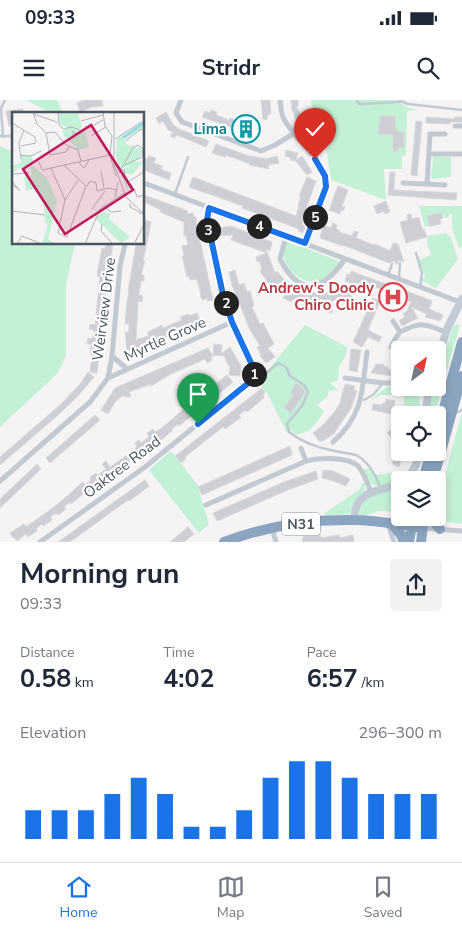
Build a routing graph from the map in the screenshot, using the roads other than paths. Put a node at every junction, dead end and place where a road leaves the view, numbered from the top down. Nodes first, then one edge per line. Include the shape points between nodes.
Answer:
1 (5, 100) edge
2 (181, 100) edge
3 (280, 100) edge
4 (357, 100) edge
5 (401, 101) edge
6 (369, 102) edge
7 (462, 110) edge
8 (455, 126) dead end
9 (462, 126) edge
10 (294, 134) junction
11 (445, 134) dead end
12 (2, 137) edge
13 (429, 154) junction
14 (462, 154) edge
15 (188, 156) dead end
16 (145, 183) edge
17 (404, 183) dead end
18 (427, 184) junction
19 (444, 185) dead end
20 (175, 194) junction
21 (209, 208) junction
22 (286, 236) junction
23 (305, 243) junction
24 (125, 245) edge
25 (416, 253) dead end
26 (345, 259) junction
27 (400, 263) dead end
28 (392, 264) dead end
29 (387, 275) junction
30 (399, 280) junction
31 (420, 288) junction
32 (461, 301) edge
33 (393, 321) dead end
34 (232, 322) junction
35 (400, 332) junction
36 (446, 332) junction
37 (395, 341) edge
38 (443, 341) edge
39 (462, 342) edge
40 (367, 352) dead end
41 (112, 356) junction
42 (128, 369) junction
43 (462, 376) edge
44 (253, 377) junction
45 (108, 378) junction
46 (345, 378) dead end
47 (365, 380) junction
48 (391, 382) edge
49 (383, 383) junction
50 (364, 400) dead end
51 (445, 406) edge
52 (462, 410) edge
53 (451, 415) junction
54 (333, 442) dead end
55 (301, 448) dead end
56 (306, 461) junction
57 (436, 471) edge
58 (0, 481) edge
59 (391, 486) edge
60 (381, 489) junction
61 (371, 492) junction
62 (206, 505) dead end
63 (354, 520) junction
64 (390, 524) junction
65 (416, 526) edge
66 (419, 526) edge
67 (431, 526) edge
68 (438, 526) edge
69 (272, 528) junction
70 (440, 529) junction
71 (462, 531) edge
72 (40, 542) edge
73 (224, 542) edge
74 (276, 542) edge
75 (394, 542) edge
76 (404, 542) edge
77 (410, 542) edge
78 (421, 542) edge

1 - 12 lane via 1,108
2 - 10 street via 176,113 182,122 261,151
3 - 10 street via 283,117
4 - 6 lane via 359,104
5 - 6 lane
5 - 7 lane
8 - 9 street
10 - 23 street via 325,176 326,187
11 - 13 street via 430,134
13 - 14 street
13 - 18 street
15 - 20 lane
16 - 20 street
17 - 18 street
18 - 19 street
20 - 21 street
21 - 22 street
21 - 34 street via 207,220
22 - 23 street
22 - 26 street via 280,260 286,273 298,283 315,286 334,275
23 - 26 street
24 - 41 street, Weirview Drive
25 - 31 lane via 422,273
26 - 29 street
27 - 30 lane
28 - 29 lane
29 - 30 street
30 - 31 street
31 - 32 street
32 - 36 street
33 - 35 street
34 - 42 street, Myrtle Grove
34 - 44 street via 253,367
35 - 36 street via 417,324
35 - 37 street
36 - 38 street
39 - 51 highway
40 - 47 street
41 - 42 street
41 - 45 street, Weirview Drive
42 - 45 street, Myrtle Grove
43 - 53 highway via 458,400
44 - 60 lane via 262,377 278,363 286,366 289,375 304,384 308,392 302,406 287,424 289,432 316,447 357,456 365,461
44 - 72 street, Oaktree Road via 145,467
45 - 58 street, Weirview Drive via 90,402
46 - 47 street
47 - 49 street
47 - 54 street via 350,422
48 - 49 street
49 - 50 lane
52 - 53 lane
53 - 57 highway
55 - 56 street
56 - 61 street via 330,458 352,463 358,466
56 - 62 street
59 - 60 street
60 - 61 street
61 - 63 street via 360,500
63 - 64 highway, N31
63 - 69 highway, N31
64 - 75 street
64 - 76 highway via 402,535
65 - 77 highway
66 - 78 highway
67 - 70 street
68 - 70 highway
69 - 73 highway, N31
69 - 74 street
70 - 71 street

